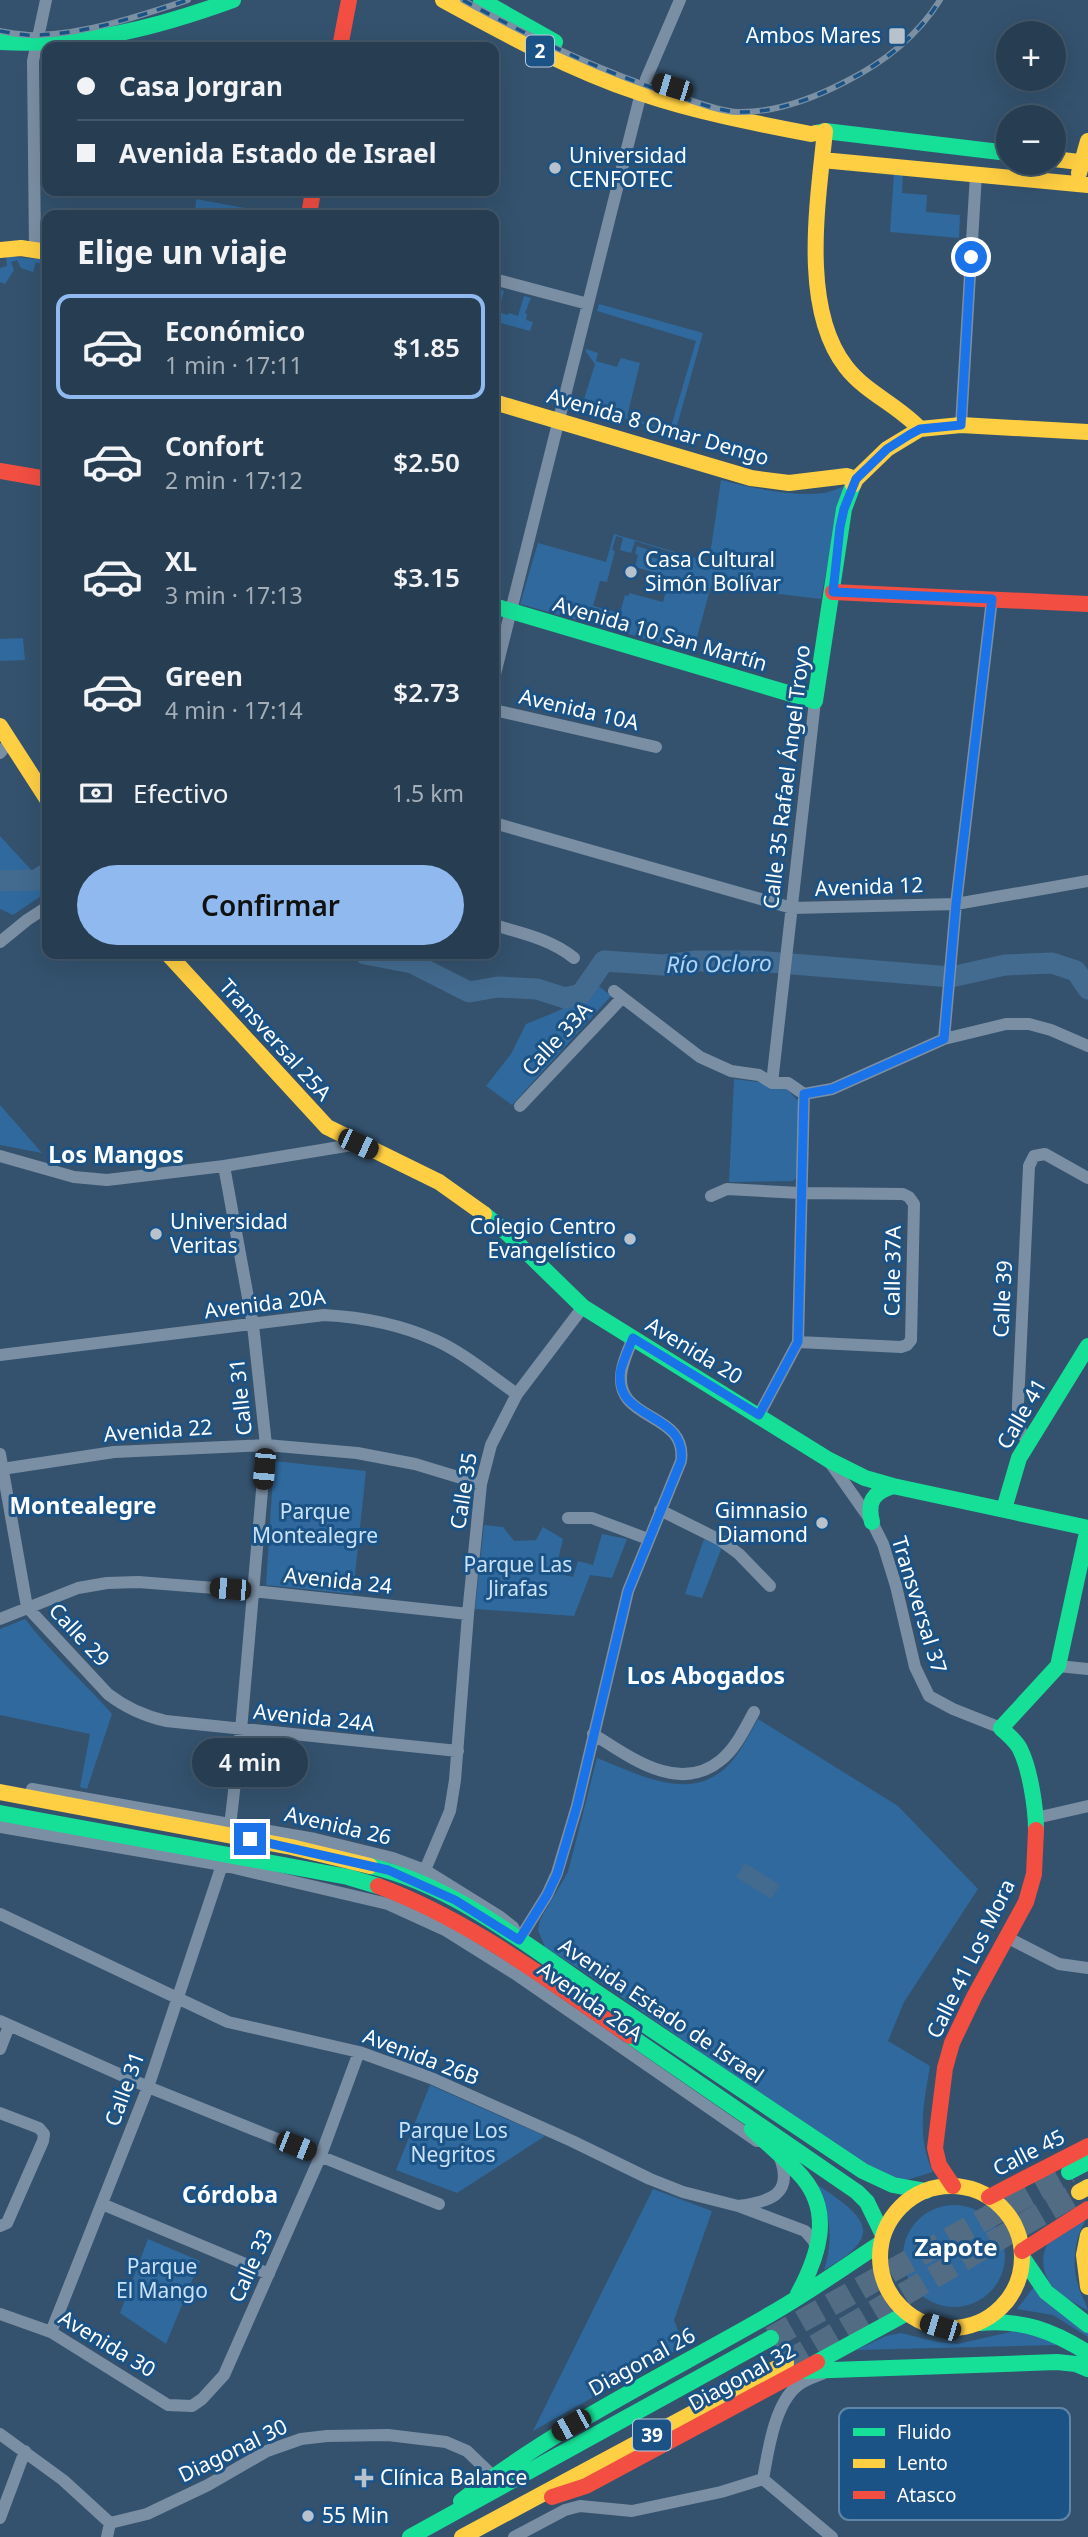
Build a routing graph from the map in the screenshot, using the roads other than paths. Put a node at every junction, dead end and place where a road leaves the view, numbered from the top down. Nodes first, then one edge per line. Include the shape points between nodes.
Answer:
1 (46, 0) edge
2 (233, 0) edge
3 (443, 0) edge
4 (481, 0) edge
5 (680, 0) edge
6 (346, 5) edge
7 (0, 42) edge
8 (85, 42) edge
9 (341, 42) edge
10 (42, 45) edge
11 (35, 46) junction
12 (644, 86) junction
13 (825, 131) junction
14 (1088, 141) edge
15 (996, 152) edge
16 (822, 160) junction
17 (1066, 161) edge
18 (1084, 163) edge
19 (976, 174) junction
20 (1070, 184) junction
21 (1088, 185) edge
22 (0, 250) edge
23 (41, 251) edge
24 (499, 279) edge
25 (588, 304) junction
26 (499, 403) edge
27 (558, 421) junction
28 (961, 425) junction
29 (920, 429) junction
30 (1088, 432) edge
31 (0, 471) edge
32 (42, 478) edge
33 (856, 479) junction
34 (833, 592) junction
35 (992, 599) junction
36 (1088, 604) edge
37 (499, 608) edge
38 (511, 613) junction
39 (499, 659) edge
40 (815, 701) junction
41 (499, 711) edge
42 (0, 726) edge
43 (5, 747) edge
44 (656, 747) dead end
45 (42, 793) edge
46 (499, 824) edge
47 (1088, 881) edge
48 (956, 904) junction
49 (792, 908) junction
50 (42, 910) edge
51 (499, 926) edge
52 (0, 943) edge
53 (574, 958) dead end
54 (173, 959) edge
55 (944, 1039) junction
56 (1088, 1046) edge
57 (772, 1083) junction
58 (804, 1094) junction
59 (520, 1106) dead end
60 (327, 1127) junction
61 (358, 1144) junction
62 (316, 1151) junction
63 (0, 1156) edge
64 (225, 1166) junction
65 (1088, 1178) edge
66 (800, 1193) junction
67 (711, 1196) dead end
68 (583, 1307) junction
69 (253, 1325) junction
70 (633, 1338) junction
71 (798, 1342) junction
72 (1088, 1346) edge
73 (0, 1355) edge
74 (517, 1394) junction
75 (759, 1415) junction
76 (1029, 1441) junction
77 (266, 1445) junction
78 (0, 1454) edge
79 (829, 1460) junction
80 (2, 1469) junction
81 (481, 1483) junction
82 (893, 1486) junction
83 (1004, 1509) junction
84 (660, 1510) junction
85 (568, 1518) dead end
86 (872, 1522) junction
87 (1088, 1528) edge
88 (648, 1539) junction
89 (770, 1586) dead end
90 (253, 1591) junction
91 (27, 1607) junction
92 (468, 1614) junction
93 (0, 1619) edge
94 (1058, 1666) junction
95 (1088, 1669) edge
96 (754, 1712) dead end
97 (166, 1721) joint
98 (1001, 1728) junction
99 (241, 1730) junction
100 (593, 1734) junction
101 (458, 1751) junction
102 (0, 1784) edge
103 (20, 1787) junction
104 (0, 1792) edge
105 (46, 1800) junction
106 (1088, 1806) edge
107 (0, 1812) edge
108 (1036, 1818) junction
109 (0, 1828) edge
110 (230, 1830) junction
111 (223, 1860) junction
112 (425, 1870) junction
113 (0, 1914) edge
114 (1008, 1938) junction
115 (519, 1940) junction
116 (1088, 1968) edge
117 (178, 1997) junction
118 (5, 2024) edge
119 (0, 2049) edge
120 (359, 2052) junction
121 (148, 2087) junction
122 (723, 2099) junction
123 (0, 2113) edge
124 (1088, 2146) edge
125 (321, 2155) junction
126 (780, 2157) junction
127 (1088, 2162) edge
128 (1069, 2172) tunnel mouth
129 (953, 2186) junction
130 (926, 2191) junction
131 (989, 2197) junction
132 (102, 2204) junction
133 (439, 2204) dead end
134 (738, 2206) junction
135 (1088, 2209) edge
136 (1, 2227) edge
137 (1088, 2235) edge
138 (882, 2239) junction
139 (818, 2251) junction
140 (1022, 2255) junction
141 (269, 2274) junction
142 (1088, 2287) edge
143 (796, 2298) junction
144 (907, 2313) junction
145 (4, 2317) edge
146 (976, 2323) junction
147 (1088, 2325) edge
148 (51, 2332) junction
149 (771, 2338) tunnel mouth
150 (1088, 2353) edge
151 (789, 2368) junction
152 (836, 2369) junction
153 (1088, 2369) edge
154 (192, 2406) joint
155 (0, 2434) edge
156 (25, 2451) junction
157 (492, 2475) junction
158 (763, 2479) junction
159 (0, 2518) edge
160 (110, 2523) junction
161 (430, 2526) junction
162 (827, 2536) edge
163 (107, 2537) edge
164 (410, 2537) edge
165 (462, 2537) edge
166 (514, 2537) edge

1 - 11 street
2 - 8 main road via 140,31
3 - 12 main road, 2 via 555,59
4 - 12 main road, 2
5 - 12 street
6 - 9 main road
7 - 11 main road
10 - 11 main road
11 - 23 street
12 - 13 main road, 2 via 813,121
12 - 25 street
13 - 15 main road, 2
13 - 16 main road
14 - 18 main road
16 - 19 main road
16 - 29 main road via 816,268 822,324 846,368
17 - 18 main road
18 - 20 main road
19 - 20 main road
19 - 28 street
20 - 21 main road
22 - 23 main road
24 - 25 street
25 - 27 street
26 - 27 main road, Avenida 8 Omar Dengo
27 - 33 main road, Avenida 8 Omar Dengo via 751,478 789,483 847,476
27 - 38 street
28 - 29 main road
28 - 30 main road
29 - 33 main road via 887,449
31 - 32 main road
33 - 34 main road, Calle 35 Rafael Ángel Troyo via 840,527
34 - 35 main road
34 - 40 main road, Calle 35 Rafael Ángel Troyo
35 - 36 main road
35 - 48 street
37 - 38 main road, Avenida 10 San Martín
38 - 39 street
38 - 40 main road, Avenida 10 San Martín
40 - 49 street, Calle 35 Rafael Ángel Troyo
41 - 44 street, Avenida 10A
42 - 43 main road
43 - 45 main road
46 - 49 street, Avenida 12
47 - 48 street, Avenida 12
48 - 49 street, Avenida 12
48 - 55 street
49 - 57 street, Calle 35 Rafael Ángel Troyo
50 - 52 street
51 - 53 street via 534,936
54 - 60 main road, Transversal 25A
55 - 56 street via 1006,1024 1029,1024
55 - 58 street via 832,1089
57 - 58 street via 788,1083
57 - 59 street, Calle 33A via 700,1057 618,995
58 - 66 street
60 - 61 main road, Transversal 25A
60 - 62 street
61 - 62 street
61 - 68 main road, Avenida 20 via 439,1182 472,1205
62 - 64 street
63 - 64 street via 75,1177 107,1180
64 - 69 street, Calle 31
65 - 76 street, Calle 39 via 1045,1154 1034,1156 1029,1166 1018,1404 1018,1427
66 - 67 street via 727,1189
66 - 71 street
66 - 71 street, Calle 37A via 903,1194 914,1205 911,1340 907,1345
68 - 70 main road, Avenida 20
68 - 74 street, Calle 35
69 - 73 street, Avenida 20A
69 - 74 street, Avenida 20A via 324,1315 389,1324 436,1340
69 - 77 street, Calle 31
70 - 75 main road, Avenida 20
70 - 84 street via 621,1369 624,1394 636,1408 675,1433 682,1446 678,1472
71 - 75 street
72 - 76 main road, Calle 41
74 - 81 street, Calle 35 via 498,1428
75 - 79 main road, Avenida 20
76 - 83 main road, Calle 41 via 1019,1458
77 - 80 street, Avenida 22 via 114,1452
77 - 81 street, Avenida 22 via 356,1453
77 - 90 street, Calle 31
78 - 80 street, Calle 29
79 - 82 main road, Avenida 20
79 - 86 street, Transversal 37
80 - 91 street, Calle 29
81 - 92 street, Calle 35
82 - 83 main road, Avenida 20
82 - 86 main road via 872,1499 868,1509
83 - 87 main road, Avenida 20
84 - 88 street
84 - 89 street via 720,1540
85 - 88 street via 592,1518
86 - 98 street, Transversal 37 via 896,1586 915,1667 929,1696
87 - 94 main road
88 - 100 street via 628,1591
90 - 91 street, Avenida 24 via 107,1583 78,1588
90 - 92 street, Avenida 24
90 - 99 street, Calle 31
91 - 93 street, Avenida 24
91 - 97 street, Calle 29 via 108,1695 140,1714
92 - 101 street, Calle 35
94 - 95 street
94 - 98 main road
96 - 100 street via 720,1760 686,1774 653,1768
97 - 99 street, Avenida 24A
98 - 108 main road, Calle 41 Los Mora via 1019,1747
99 - 101 street, Avenida 24A
99 - 110 street, Calle 31
100 - 115 street via 557,1874
101 - 112 street, Calle 35 via 450,1811
102 - 103 street, Avenida 26
103 - 105 main road
103 - 110 street, Avenida 26
104 - 105 main road, Avenida Estado de Israel
105 - 110 main road, Avenida Estado de Israel
106 - 108 street
107 - 111 main road, Avenida Estado de Israel
108 - 114 main road, Calle 41 Los Mora via 1034,1874
109 - 111 street, Avenida 26A
110 - 112 street, Avenida 26 via 350,1846
110 - 115 main road, Avenida Estado de Israel via 388,1870 455,1900
111 - 117 street, Calle 31
111 - 122 main road, Avenida Estado de Israel via 348,1877 417,1900 519,1960
111 - 126 street, Avenida 26A via 388,1904 445,1930
112 - 115 street, Avenida 26 via 499,1916 513,1927
113 - 117 street, Avenida 26B
114 - 116 street via 1059,1964
114 - 129 main road, Calle 41 Los Mora via 968,2008 945,2068 935,2148 939,2165
115 - 130 main road, Avenida Estado de Israel via 863,2171 886,2185
117 - 120 street, Avenida 26B via 228,2022
117 - 121 street, Calle 31
118 - 119 street
118 - 121 street
120 - 125 street, Calle 33
120 - 134 street, Avenida 26B via 431,2078 650,2179
121 - 125 street
121 - 132 street, Calle 31
122 - 126 main road
122 - 138 main road, Avenida Estado de Israel via 857,2192 867,2202
123 - 136 street via 39,2127 44,2134 7,2223
124 - 131 main road, Calle 45
125 - 133 street
125 - 141 street, Calle 33
126 - 134 street via 784,2183 779,2194
126 - 139 main road via 802,2176 817,2202
127 - 128 main road
129 - 130 main road
129 - 131 main road
130 - 138 main road via 904,2203
131 - 140 main road via 1015,2226
132 - 141 street
132 - 148 street, Calle 31
134 - 139 street, Avenida 26B via 804,2231
135 - 140 main road
137 - 142 main road via 1084,2255
138 - 143 main road, Diagonal 26
138 - 144 main road via 884,2282
139 - 143 main road
140 - 146 main road via 1016,2286 1006,2302
140 - 147 main road via 1046,2292
141 - 154 street, Calle 33 via 224,2375
143 - 157 main road, Diagonal 26 via 547,2438
144 - 146 main road via 940,2327
144 - 151 main road, Diagonal 32
145 - 148 street, Avenida 30
146 - 150 main road via 1041,2326
148 - 154 street, Avenida 30 via 167,2405
149 - 161 main road, 39
151 - 152 main road
151 - 165 main road, 39
152 - 153 main road via 1057,2362
152 - 158 street via 801,2383 790,2394 772,2435
155 - 156 street
156 - 159 street
156 - 160 street
157 - 160 street, Diagonal 30 via 467,2452 446,2442 388,2435 301,2439 268,2451 147,2514
157 - 161 main road, Diagonal 26
158 - 162 street
158 - 166 street via 632,2511 580,2506
160 - 163 street
161 - 164 main road, 39

